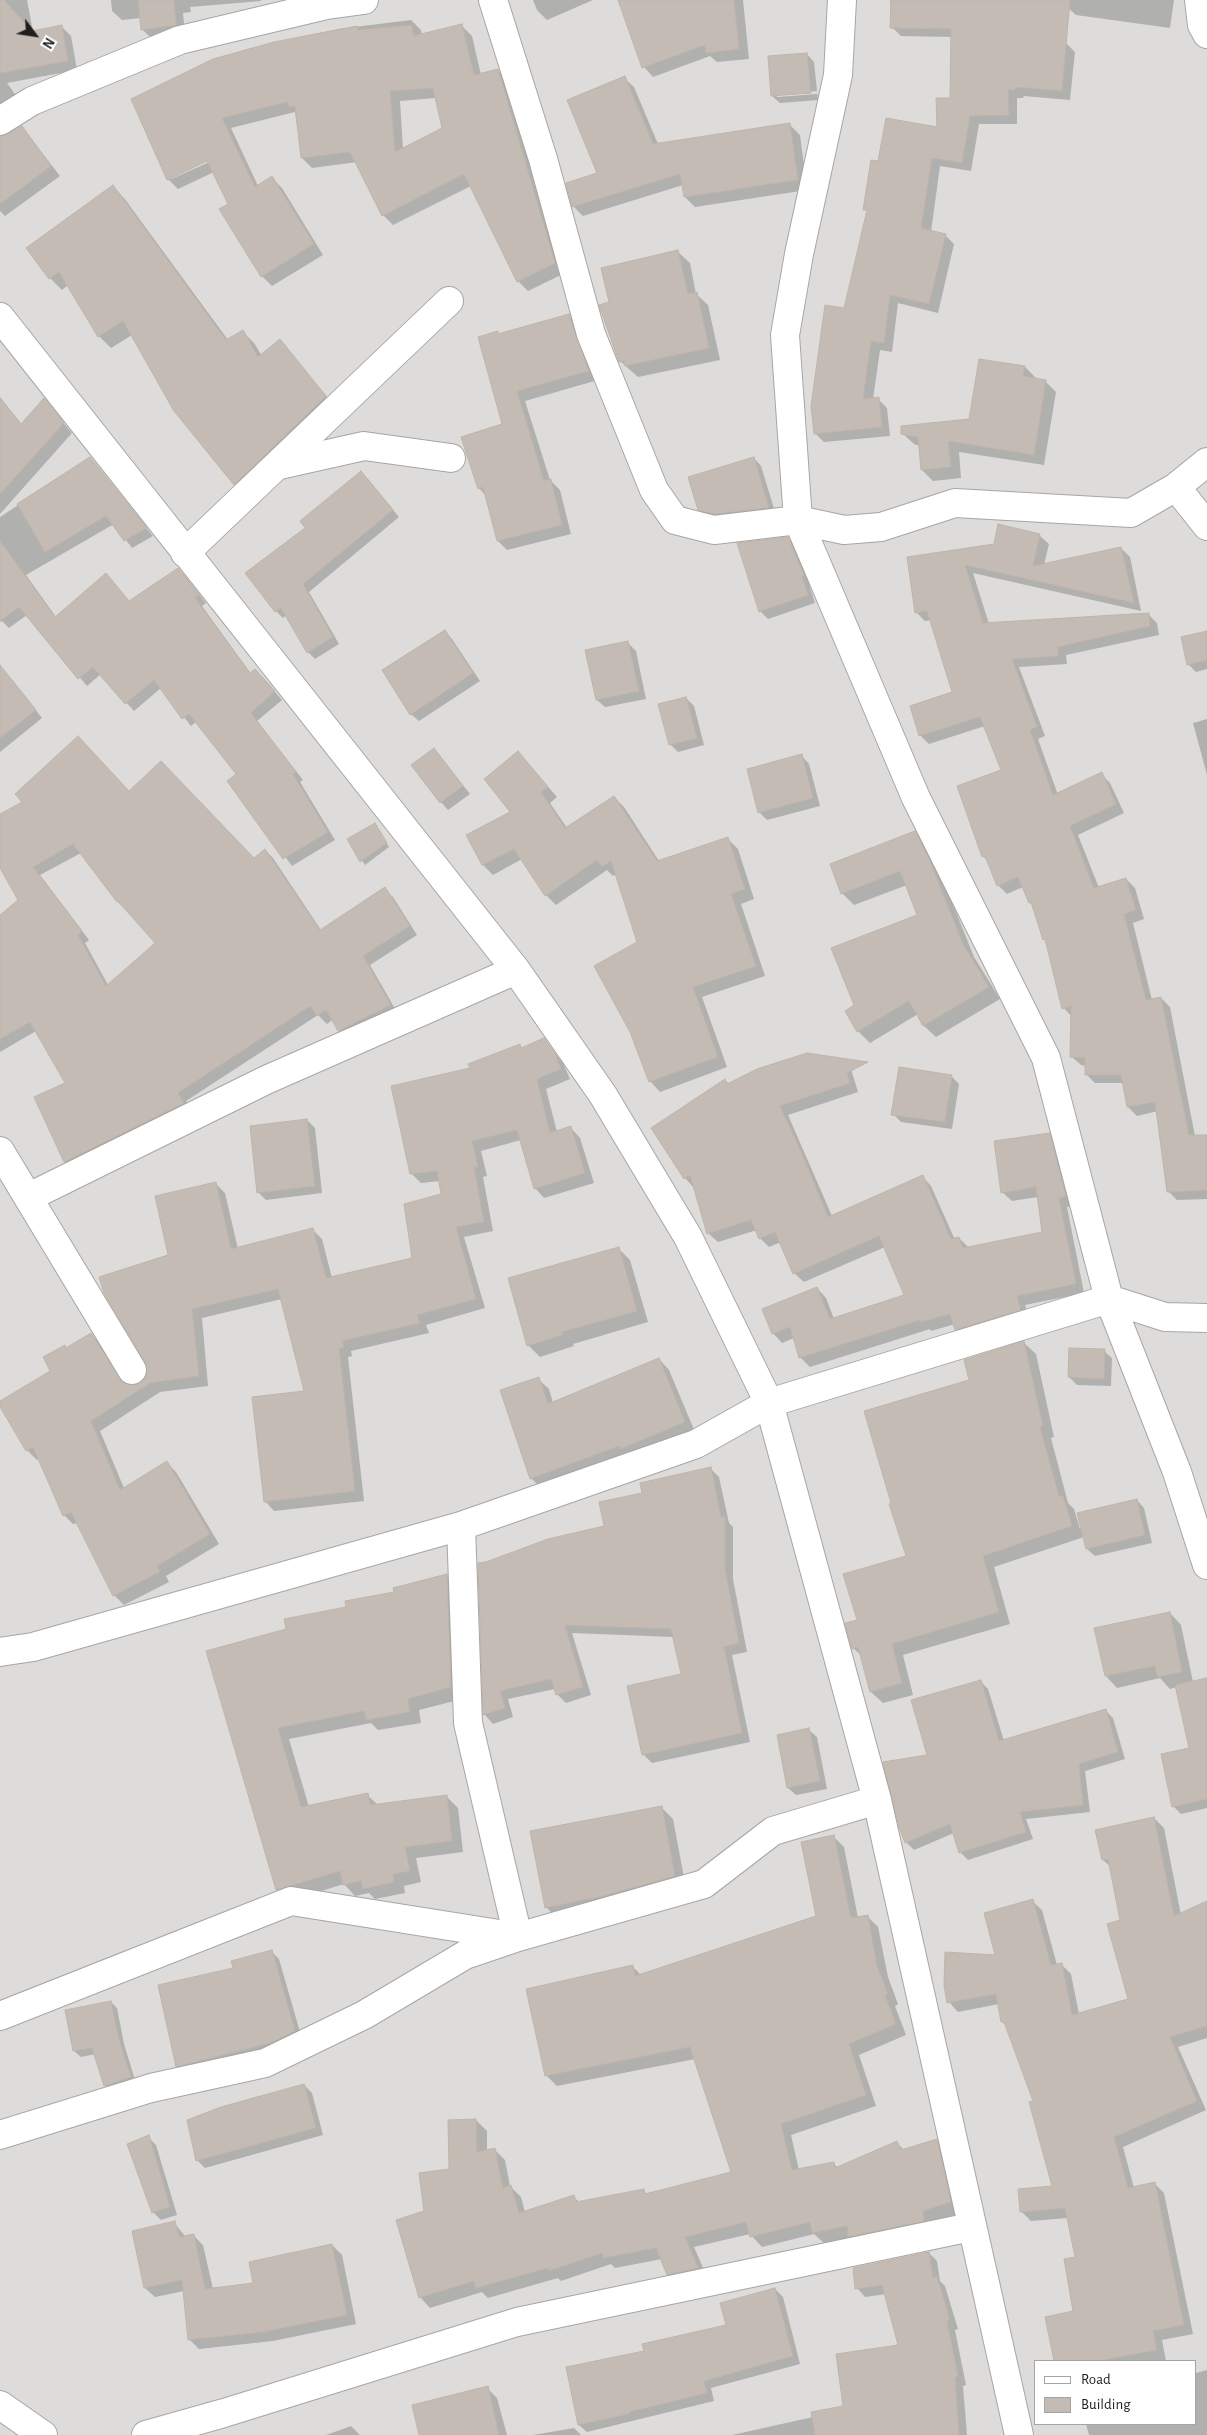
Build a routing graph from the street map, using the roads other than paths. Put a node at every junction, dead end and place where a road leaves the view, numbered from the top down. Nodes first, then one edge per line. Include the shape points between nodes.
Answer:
1 (364, 0) edge
2 (493, 0) edge
3 (842, 0) edge
4 (1199, 0) edge
5 (1207, 34) edge
6 (0, 121) edge
7 (449, 302) dead end
8 (0, 317) edge
9 (452, 458) dead end
10 (1207, 462) edge
11 (279, 465) junction
12 (1176, 487) junction
13 (798, 520) junction
14 (1207, 526) edge
15 (185, 553) junction
16 (516, 970) junction
17 (0, 1151) edge
18 (28, 1197) junction
19 (1109, 1299) junction
20 (1207, 1318) edge
21 (132, 1370) dead end
22 (769, 1403) junction
23 (461, 1526) junction
24 (1207, 1565) edge
25 (0, 1652) edge
26 (877, 1800) junction
27 (518, 1937) junction
28 (0, 2016) edge
29 (0, 2135) edge
30 (971, 2227) junction
31 (0, 2405) edge
32 (43, 2435) edge
33 (146, 2435) edge
34 (1019, 2435) edge

1 - 6 street via 327,5 180,40 32,100
2 - 13 street via 543,159 591,334 654,490 675,520 714,530
3 - 13 street via 838,75 785,335
4 - 5 street via 1202,25
7 - 11 street
8 - 15 street
9 - 11 street via 364,446
10 - 12 street
11 - 15 street
12 - 13 street via 1132,513 955,504 881,527 844,530
12 - 14 street
13 - 19 street via 916,798 1046,1058
15 - 16 street
16 - 18 street via 266,1080
16 - 22 street via 603,1095 683,1229
17 - 18 street
18 - 21 street
19 - 20 street via 1165,1317
19 - 22 street
19 - 24 street via 1177,1472
22 - 23 street via 696,1444
22 - 26 street
23 - 25 street via 33,1647
23 - 27 street via 468,1723
26 - 27 street via 773,1831 704,1884
26 - 30 street
27 - 28 street via 291,1901
27 - 29 street via 465,1955 364,2015 265,2063 151,2088
30 - 33 street via 517,2322
30 - 34 street
31 - 32 street

